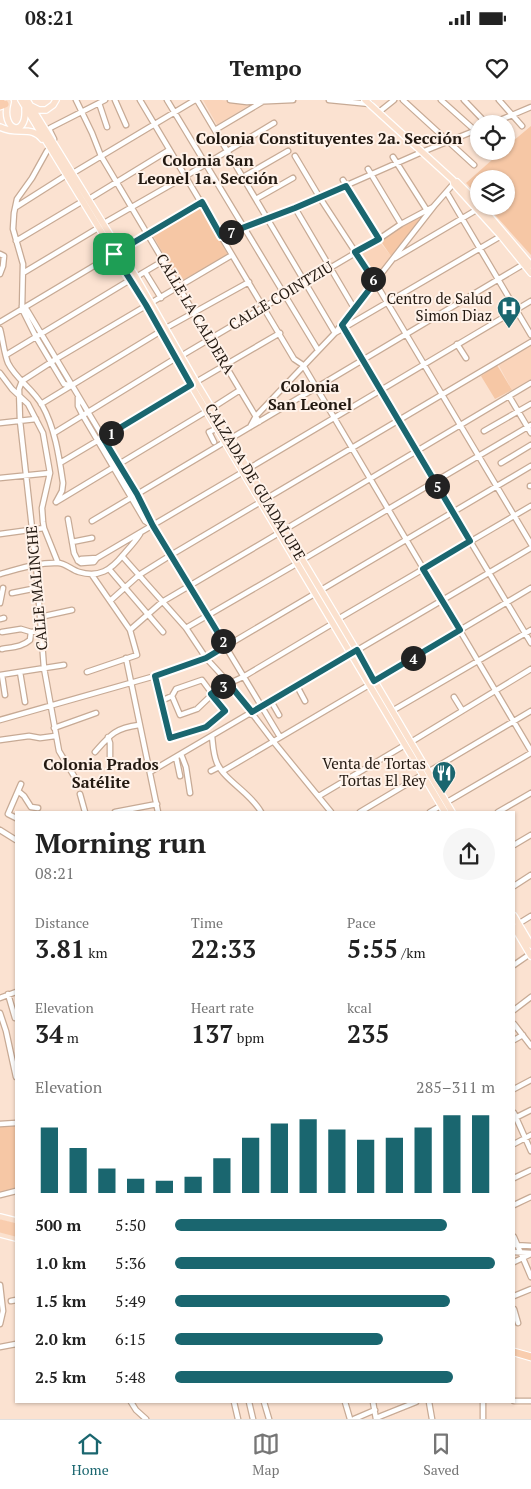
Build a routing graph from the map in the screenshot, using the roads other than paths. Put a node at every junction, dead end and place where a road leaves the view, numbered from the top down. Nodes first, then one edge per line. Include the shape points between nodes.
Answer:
1 (21, 100) edge
2 (56, 100) edge
3 (76, 100) edge
4 (105, 100) edge
5 (116, 100) edge
6 (140, 100) edge
7 (167, 100) edge
8 (196, 100) edge
9 (230, 100) edge
10 (291, 100) edge
11 (329, 100) edge
12 (394, 100) edge
13 (403, 100) edge
14 (441, 100) edge
15 (464, 100) edge
16 (499, 100) edge
17 (263, 101) junction
18 (368, 102) edge
19 (4, 103) edge
20 (99, 103) junction
21 (28, 105) edge
22 (531, 107) edge
23 (81, 112) junction
24 (174, 112) junction
25 (379, 112) junction
26 (478, 115) edge
27 (512, 115) joint
28 (515, 118) edge
29 (155, 124) junction
30 (274, 124) dead end
31 (126, 125) dead end
32 (470, 125) edge
33 (522, 126) dead end
34 (0, 127) edge
35 (107, 127) dead end
36 (215, 130) junction
37 (470, 133) edge
38 (448, 141) junction
39 (169, 150) junction
40 (47, 151) dead end
41 (228, 151) junction
42 (288, 151) dead end
43 (422, 152) junction
44 (101, 156) junction
45 (295, 156) dead end
46 (393, 156) dead end
47 (397, 162) junction
48 (206, 164) junction
49 (474, 165) dead end
50 (370, 172) junction
51 (71, 173) junction
52 (186, 176) junction
53 (243, 177) junction
54 (293, 178) dead end
55 (343, 180) dead end
56 (117, 182) junction
57 (454, 182) junction
58 (346, 186) junction
59 (447, 193) junction
60 (470, 197) edge
61 (320, 198) junction
62 (86, 200) junction
63 (256, 200) junction
64 (202, 202) junction
65 (16, 206) junction
66 (132, 208) junction
67 (295, 208) junction
68 (428, 212) junction
69 (470, 212) edge
70 (486, 215) edge
71 (487, 215) edge
72 (268, 218) junction
73 (462, 218) junction
74 (104, 223) junction
75 (402, 224) junction
76 (98, 228) junction
77 (244, 228) junction
78 (148, 234) junction
79 (221, 236) junction
80 (501, 236) junction
81 (379, 239) junction
82 (16, 241) junction
83 (480, 249) junction
84 (355, 252) junction
85 (117, 253) junction
86 (2, 255) edge
87 (232, 255) junction
88 (164, 260) junction
89 (393, 260) junction
90 (524, 264) junction
91 (531, 265) edge
92 (329, 267) junction
93 (145, 272) junction
94 (531, 272) edge
95 (23, 273) junction
96 (0, 274) edge
97 (133, 278) junction
98 (498, 279) junction
99 (249, 282) junction
100 (305, 282) junction
101 (375, 282) junction
102 (179, 287) junction
103 (284, 294) junction
104 (161, 298) junction
105 (531, 301) edge
106 (387, 303) junction
107 (149, 304) junction
108 (264, 306) junction
109 (23, 308) junction
110 (354, 308) junction
111 (516, 309) junction
112 (194, 312) junction
113 (0, 322) edge
114 (342, 327) junction
115 (0, 329) edge
116 (164, 330) junction
117 (280, 333) junction
118 (335, 333) junction
119 (41, 334) junction
120 (406, 334) junction
121 (531, 335) edge
122 (36, 337) junction
123 (210, 338) junction
124 (531, 342) edge
125 (457, 344) junction
126 (318, 350) junction
127 (6, 355) junction
128 (178, 357) junction
129 (466, 358) dead end
130 (362, 360) junction
131 (54, 361) junction
132 (424, 364) junction
133 (226, 365) junction
134 (303, 366) junction
135 (0, 373) edge
136 (22, 382) junction
137 (531, 383) edge
138 (193, 384) junction
139 (72, 386) junction
140 (316, 388) junction
141 (240, 390) junction
142 (380, 390) junction
143 (19, 392) junction
144 (442, 395) junction
145 (509, 396) junction
146 (41, 404) junction
147 (531, 404) edge
148 (210, 409) junction
149 (518, 411) junction
150 (84, 413) junction
151 (256, 416) junction
152 (334, 418) junction
153 (36, 419) junction
154 (398, 420) junction
155 (20, 421) junction
156 (259, 422) junction
157 (0, 423) edge
158 (460, 425) junction
159 (529, 426) edge
160 (218, 428) junction
161 (249, 428) junction
162 (484, 432) dead end
163 (54, 433) junction
164 (531, 433) edge
165 (103, 438) junction
166 (228, 440) junction
167 (98, 441) junction
168 (214, 442) dead end
169 (531, 445) edge
170 (352, 448) junction
171 (417, 451) junction
172 (478, 456) junction
173 (60, 463) junction
174 (501, 463) dead end
175 (118, 464) junction
176 (531, 466) edge
177 (113, 467) junction
178 (245, 470) junction
179 (50, 473) junction
180 (26, 475) junction
181 (0, 478) edge
182 (370, 479) junction
183 (435, 481) junction
184 (496, 486) junction
185 (137, 494) junction
186 (132, 498) junction
187 (263, 502) junction
188 (531, 506) edge
189 (388, 509) junction
190 (453, 512) junction
191 (514, 516) junction
192 (68, 519) dead end
193 (92, 521) dead end
194 (153, 526) junction
195 (44, 528) junction
196 (32, 529) junction
197 (282, 532) junction
198 (142, 533) junction
199 (0, 534) edge
200 (92, 538) dead end
201 (406, 539) junction
202 (470, 541) junction
203 (72, 542) junction
204 (531, 546) edge
205 (172, 555) junction
206 (122, 556) junction
207 (300, 561) junction
208 (58, 563) junction
209 (36, 564) junction
210 (109, 569) junction
211 (423, 569) junction
212 (489, 572) junction
213 (0, 574) edge
214 (92, 575) junction
215 (139, 575) junction
216 (190, 586) junction
217 (3, 588) dead end
218 (38, 588) junction
219 (125, 588) junction
220 (531, 588) edge
221 (317, 592) junction
222 (12, 593) dead end
223 (442, 600) junction
224 (110, 601) junction
225 (162, 602) junction
226 (0, 603) edge
227 (507, 603) junction
228 (72, 610) dead end
229 (148, 615) junction
230 (40, 616) junction
231 (208, 616) junction
232 (338, 619) junction
233 (332, 624) junction
234 (186, 628) junction
235 (130, 630) junction
236 (460, 630) junction
237 (531, 630) edge
238 (42, 631) junction
239 (2, 632) dead end
240 (31, 632) junction
241 (163, 632) dead end
242 (525, 634) junction
243 (531, 643) edge
244 (226, 646) junction
245 (2, 649) dead end
246 (357, 650) junction
247 (351, 654) junction
248 (126, 658) junction
249 (206, 658) junction
250 (478, 661) junction
251 (64, 665) dead end
252 (44, 668) junction
253 (531, 669) edge
254 (20, 672) junction
255 (87, 672) dead end
256 (1, 675) edge
257 (155, 676) junction
258 (243, 677) junction
259 (132, 683) junction
260 (372, 683) junction
261 (229, 684) junction
262 (297, 686) junction
263 (495, 691) junction
264 (211, 694) junction
265 (5, 695) dead end
266 (172, 696) junction
267 (454, 697) dead end
268 (161, 701) junction
269 (271, 701) junction
270 (305, 701) dead end
271 (25, 702) dead end
272 (50, 706) junction
273 (262, 706) junction
274 (462, 710) junction
275 (392, 711) junction
276 (531, 711) edge
277 (252, 712) junction
278 (96, 713) dead end
279 (279, 715) dead end
280 (0, 720) edge
281 (513, 722) junction
282 (139, 725) junction
283 (54, 728) junction
284 (55, 736) junction
285 (108, 736) junction
286 (212, 736) junction
287 (280, 737) junction
288 (0, 740) edge
289 (273, 742) junction
290 (408, 743) junction
291 (95, 752) dead end
292 (531, 752) edge
293 (181, 754) junction
294 (176, 757) junction
295 (110, 768) dead end
296 (221, 769) junction
297 (211, 771) dead end
298 (150, 772) junction
299 (425, 773) junction
300 (74, 776) dead end
301 (180, 776) dead end
302 (21, 784) dead end
303 (18, 791) junction
304 (190, 793) dead end
305 (531, 793) edge
306 (80, 794) dead end
307 (319, 796) junction
308 (156, 804) junction
309 (444, 804) junction
310 (38, 808) dead end
311 (30, 810) edge
312 (85, 811) edge
313 (120, 811) edge
314 (158, 811) edge
315 (260, 811) edge
316 (330, 811) edge
317 (362, 811) edge
318 (432, 811) edge
319 (445, 811) edge
320 (451, 811) edge
321 (500, 811) edge
322 (15, 818) edge
323 (0, 830) edge
324 (531, 835) edge
325 (15, 839) edge
326 (515, 844) edge
327 (531, 875) edge
328 (515, 885) edge
329 (531, 916) edge
330 (516, 925) edge
331 (531, 945) edge
332 (530, 955) edge
333 (515, 964) edge
334 (15, 992) edge
335 (8, 994) junction
336 (531, 997) edge
337 (0, 998) edge
338 (515, 1009) edge
339 (0, 1012) edge
340 (15, 1018) dead end
341 (515, 1025) edge
342 (523, 1035) junction
343 (515, 1039) edge
344 (530, 1043) edge
345 (15, 1072) edge
346 (531, 1080) edge
347 (515, 1088) edge
348 (531, 1110) edge
349 (515, 1117) edge
350 (515, 1119) edge
351 (15, 1123) edge
352 (0, 1124) edge
353 (531, 1135) edge
354 (525, 1138) junction
355 (515, 1143) edge
356 (531, 1151) edge
357 (531, 1170) edge
358 (515, 1178) edge
359 (15, 1191) edge
360 (0, 1195) edge
361 (531, 1197) edge
362 (515, 1205) edge
363 (0, 1217) edge
364 (15, 1221) edge
365 (0, 1223) edge
366 (15, 1227) edge
367 (0, 1229) edge
368 (15, 1232) edge
369 (0, 1234) edge
370 (15, 1238) edge
371 (516, 1246) edge
372 (531, 1246) edge
373 (515, 1252) edge
374 (520, 1252) junction
375 (531, 1254) edge
376 (523, 1258) junction
377 (515, 1262) edge
378 (531, 1277) edge
379 (0, 1285) edge
380 (531, 1289) edge
381 (515, 1296) edge
382 (515, 1312) edge
383 (518, 1323) dead end
384 (0, 1324) edge
385 (15, 1344) edge
386 (0, 1348) edge
387 (515, 1348) edge
388 (515, 1352) edge
389 (531, 1352) edge
390 (531, 1357) edge
391 (515, 1401) edge
392 (531, 1401) edge
393 (132, 1403) edge
394 (234, 1403) edge
395 (249, 1403) edge
396 (264, 1403) edge
397 (345, 1403) edge
398 (373, 1403) edge
399 (414, 1403) edge
400 (429, 1403) edge
401 (483, 1403) edge
402 (374, 1410) junction
403 (376, 1418) edge
404 (146, 1419) edge
405 (238, 1419) edge
406 (252, 1419) edge
407 (269, 1419) edge
408 (352, 1419) edge
409 (432, 1419) edge
410 (483, 1419) edge

1 - 21 main road, CALZADA DE GUADALUPE
2 - 21 main road via 46,110
3 - 23 street, CALLE LA CALDERA
4 - 20 street
5 - 31 street
6 - 29 street
7 - 24 street
8 - 24 street
8 - 36 street
9 - 17 street
10 - 17 street
11 - 18 street
12 - 25 street
13 - 38 street
14 - 32 street
15 - 26 street
16 - 27 street
17 - 36 street
18 - 25 main road
19 - 21 main road via 2,117 12,128 23,124
20 - 23 street
20 - 35 street
21 - 51 main road, CALZADA DE GUADALUPE
22 - 27 street
23 - 44 street, CALLE LA CALDERA
23 - 51 street via 50,130
24 - 29 street
24 - 48 street
25 - 43 main road
28 - 33 street
29 - 39 street
29 - 44 street
30 - 41 street
34 - 51 main road via 13,132 39,134 64,173
36 - 41 street
37 - 38 street
38 - 43 street
38 - 49 street
39 - 52 street
39 - 56 street
40 - 65 street
41 - 48 street
41 - 53 street
42 - 53 street
43 - 47 street
43 - 57 main road
44 - 51 street
44 - 56 street, CALLE LA CALDERA
45 - 61 street
46 - 47 street
47 - 50 street
47 - 68 street
48 - 52 street
48 - 77 street
50 - 58 street
50 - 75 street
51 - 62 main road, CALZADA DE GUADALUPE
51 - 65 street
52 - 64 street
52 - 66 street
53 - 63 street
54 - 63 street
55 - 58 street
56 - 62 street
56 - 66 street, CALLE LA CALDERA
57 - 59 street, CALLE COINTZIU
57 - 60 main road
58 - 61 street
58 - 81 street
59 - 68 street, CALLE COINTZIU
59 - 73 street
61 - 67 street
61 - 84 street
62 - 74 main road, CALZADA DE GUADALUPE
62 - 76 main road, CALZADA DE GUADALUPE
62 - 82 street
63 - 72 street
64 - 78 street
64 - 79 street
65 - 82 street
66 - 74 street
66 - 78 street, CALLE LA CALDERA
67 - 72 street
67 - 92 street
68 - 75 street, CALLE COINTZIU
68 - 89 street
69 - 73 street
70 - 80 main road
71 - 91 main road
72 - 77 street
72 - 100 street
73 - 83 street
73 - 89 street
74 - 85 main road, CALZADA DE GUADALUPE
75 - 81 street, CALLE COINTZIU
76 - 85 main road, CALZADA DE GUADALUPE
76 - 95 street
77 - 79 street
77 - 103 street
78 - 85 street
78 - 88 street, CALLE LA CALDERA
79 - 87 street
80 - 83 street
80 - 90 main road
81 - 84 street, CALLE COINTZIU
82 - 95 street
83 - 98 street
83 - 106 street
84 - 92 street, CALLE COINTZIU
84 - 101 street
85 - 97 main road, CALZADA DE GUADALUPE
85 - 109 street
86 - 96 street via 4,266
87 - 99 street
87 - 102 street
88 - 93 street
88 - 102 street, CALLE LA CALDERA
89 - 101 street
90 - 94 main road
90 - 98 street
92 - 100 street, CALLE COINTZIU
92 - 110 street
93 - 97 street
93 - 104 street
95 - 109 street
97 - 107 main road, CALZADA DE GUADALUPE
97 - 119 street
98 - 111 street
98 - 120 street
99 - 108 street
99 - 112 street
100 - 103 street, CALLE COINTZIU
100 - 118 street
101 - 106 street
101 - 110 street
102 - 104 street
102 - 112 street, CALLE LA CALDERA
103 - 108 street, CALLE COINTZIU
103 - 126 street
104 - 107 street
105 - 111 street
106 - 114 street
106 - 120 street
107 - 116 main road, CALZADA DE GUADALUPE
107 - 131 street
108 - 117 street
108 - 123 street, CALLE COINTZIU
109 - 113 street
109 - 119 street
109 - 122 street
110 - 114 street
111 - 121 street
111 - 125 street
112 - 116 street
112 - 123 street, CALLE LA CALDERA
114 - 118 street
114 - 130 street
115 - 127 street
116 - 128 main road, CALZADA DE GUADALUPE
116 - 139 street
117 - 133 street
117 - 134 street via 294,359
118 - 126 street
119 - 122 street
119 - 131 street
120 - 130 street
120 - 132 street
122 - 127 street
122 - 131 street
123 - 128 street, CALLE COINTZIU
123 - 133 street, CALLE LA CALDERA
124 - 144 street
125 - 129 street
125 - 132 street
126 - 134 street
127 - 136 street
128 - 138 main road, CALZADA DE GUADALUPE
128 - 150 street, CALLE COINTZIU
130 - 140 street
130 - 142 street
131 - 136 street
131 - 139 street via 64,384
132 - 142 street
132 - 144 street
133 - 138 street
133 - 141 street, CALLE LA CALDERA
134 - 140 street
134 - 151 street
135 - 143 street via 12,389
136 - 143 street, CALLE MALINCHE
136 - 146 street
137 - 145 street
138 - 148 main road, CALZADA DE GUADALUPE
138 - 165 street
139 - 146 street
139 - 150 street
140 - 152 street
140 - 156 street
141 - 148 street
141 - 151 street, CALLE LA CALDERA
142 - 152 street
142 - 154 street
143 - 153 street
143 - 155 street, CALLE MALINCHE
144 - 154 street
144 - 158 street
145 - 149 street
145 - 158 street
146 - 163 street
147 - 149 street
148 - 160 main road, CALZADA DE GUADALUPE
148 - 166 main road, CALZADA DE GUADALUPE
148 - 175 street
149 - 159 street
149 - 162 street
150 - 163 street, CALLE COINTZIU
150 - 165 street
150 - 167 street
151 - 156 street, CALLE LA CALDERA
151 - 161 street
152 - 170 street
152 - 178 street
153 - 155 street
153 - 179 street via 43,434
154 - 170 street
154 - 171 street
155 - 157 street
155 - 180 street, CALLE MALINCHE
156 - 161 street
158 - 171 street
158 - 172 street
159 - 164 street
159 - 172 street
160 - 166 main road, CALZADA DE GUADALUPE
160 - 168 street, CALZADA DE GUADALUPE via 209,432
161 - 166 street
163 - 173 street
165 - 167 street
165 - 175 street
166 - 178 main road, CALZADA DE GUADALUPE
166 - 185 street
167 - 173 street
167 - 177 street
169 - 174 street
170 - 182 street
170 - 187 street
171 - 182 street
171 - 183 street
172 - 183 street
172 - 184 street
173 - 177 street via 63,483 56,502
175 - 177 street
175 - 185 street
176 - 184 street
177 - 186 street
178 - 187 main road, CALZADA DE GUADALUPE
178 - 194 street
179 - 180 street
179 - 195 street via 42,508
180 - 181 street
180 - 196 street, CALLE MALINCHE
182 - 189 street
182 - 197 street
183 - 189 street
183 - 190 street
184 - 190 street
184 - 191 street
185 - 186 street
185 - 194 street
186 - 193 street
186 - 194 street via 145,521
187 - 197 main road, CALZADA DE GUADALUPE
187 - 205 street
188 - 191 street
189 - 201 street
189 - 207 street
190 - 201 street
190 - 202 street
191 - 202 street
191 - 204 street
192 - 203 street
194 - 198 street
194 - 205 street
195 - 196 street
195 - 208 street
196 - 199 street
196 - 209 street, CALLE MALINCHE
197 - 207 main road, CALZADA DE GUADALUPE
197 - 216 street
198 - 203 street via 97,558 78,561
198 - 206 street
200 - 203 street
201 - 211 street
201 - 221 street
202 - 211 street
202 - 212 street
204 - 212 street
205 - 215 street
205 - 216 street
206 - 210 street
206 - 215 street
207 - 221 main road, CALZADA DE GUADALUPE
207 - 231 street
208 - 209 street
208 - 214 street
209 - 213 street
209 - 218 street, CALLE MALINCHE
210 - 214 street
210 - 219 street
211 - 223 street
211 - 232 street
212 - 223 street
212 - 227 street
214 - 224 street
215 - 219 street
215 - 225 street
216 - 225 street
216 - 231 street
217 - 226 street
218 - 222 street
218 - 230 street, CALLE MALINCHE
219 - 224 street
219 - 229 street
220 - 227 street
221 - 232 main road, CALZADA DE GUADALUPE
221 - 233 main road, CALZADA DE GUADALUPE
221 - 244 street
223 - 236 street
223 - 246 street
224 - 235 street
225 - 229 street
225 - 234 street
227 - 236 street
227 - 242 street
228 - 230 street
229 - 235 street
229 - 241 street
230 - 238 street, CALLE MALINCHE
231 - 234 street
231 - 244 street
232 - 246 main road, CALZADA DE GUADALUPE
233 - 247 main road, CALZADA DE GUADALUPE
233 - 258 street
234 - 249 street
235 - 248 street via 137,655
236 - 250 street
236 - 260 street
237 - 242 street
238 - 240 street
238 - 252 street, CALLE MALINCHE
239 - 240 street via 21,629
240 - 245 street via 26,643
242 - 243 street
242 - 250 street
244 - 249 street
244 - 258 street
246 - 247 street
246 - 260 main road, CALZADA DE GUADALUPE
247 - 260 main road, CALZADA DE GUADALUPE
247 - 262 street
248 - 255 street
248 - 259 street
249 - 257 street
249 - 261 street
250 - 263 street
250 - 275 street
251 - 252 street
252 - 254 street
252 - 272 street, CALLE MALINCHE
253 - 263 street
254 - 256 street
254 - 271 street
256 - 265 street
257 - 259 street
257 - 268 street
258 - 261 street
258 - 273 street
259 - 272 street
259 - 282 street
260 - 275 main road, CALZADA DE GUADALUPE
260 - 287 street
260 - 290 main road, CALZADA DE GUADALUPE
261 - 264 street
261 - 277 street
262 - 269 street
262 - 270 street
263 - 274 street
263 - 281 street
264 - 266 street via 202,680 176,689
264 - 266 street via 197,709 180,715
264 - 268 street via 225,711 206,727 170,738
266 - 268 street
267 - 274 street
269 - 273 street
269 - 279 street
272 - 280 street
272 - 283 street, CALLE MALINCHE
273 - 277 street
273 - 287 street
274 - 290 street
275 - 290 main road, CALZADA DE GUADALUPE
276 - 281 street
277 - 286 street
277 - 289 street
278 - 283 street
281 - 292 street
281 - 299 street
282 - 285 street via 128,726
282 - 298 street
283 - 284 street, CALLE MALINCHE
284 - 288 street
284 - 300 street, CALLE MALINCHE via 59,751
285 - 291 street
285 - 295 street
286 - 293 street
286 - 296 street
287 - 289 street
289 - 296 street
289 - 307 street
290 - 299 main road, CALZADA DE GUADALUPE
290 - 307 street
292 - 309 street
293 - 294 street
293 - 304 street
294 - 298 street
294 - 301 street
296 - 297 street
296 - 315 street
298 - 308 street
299 - 309 main road, CALZADA DE GUADALUPE
299 - 317 street
302 - 303 street
303 - 311 street
303 - 322 street via 8,814
305 - 321 street
306 - 312 street
307 - 316 street
308 - 313 street
308 - 314 street
309 - 318 street
309 - 319 main road, CALZADA DE GUADALUPE
309 - 320 main road, CALZADA DE GUADALUPE
310 - 311 street
323 - 325 street
324 - 326 street
327 - 328 street
329 - 330 street
330 - 331 main road
330 - 332 main road
332 - 333 street
334 - 335 street
335 - 337 street
335 - 340 street
336 - 338 street
339 - 345 street
341 - 342 street
342 - 343 street
342 - 344 street
346 - 347 street
348 - 349 street
350 - 354 street
351 - 352 street
353 - 354 street
354 - 355 street
354 - 356 street
357 - 358 street
359 - 360 street
361 - 362 street
363 - 364 main road
365 - 366 highway
367 - 368 highway
369 - 370 main road
371 - 372 street
371 - 374 street
373 - 374 street
374 - 375 street
374 - 376 street
375 - 376 street
376 - 377 street
376 - 378 street
379 - 384 street via 3,1311
380 - 381 street
382 - 383 street
385 - 386 street
387 - 389 highway
388 - 390 highway
391 - 392 street
393 - 404 street
394 - 405 street
395 - 406 street
396 - 407 street
397 - 408 street
398 - 402 street
399 - 403 street
400 - 409 street
401 - 410 street
402 - 403 street
402 - 408 street

